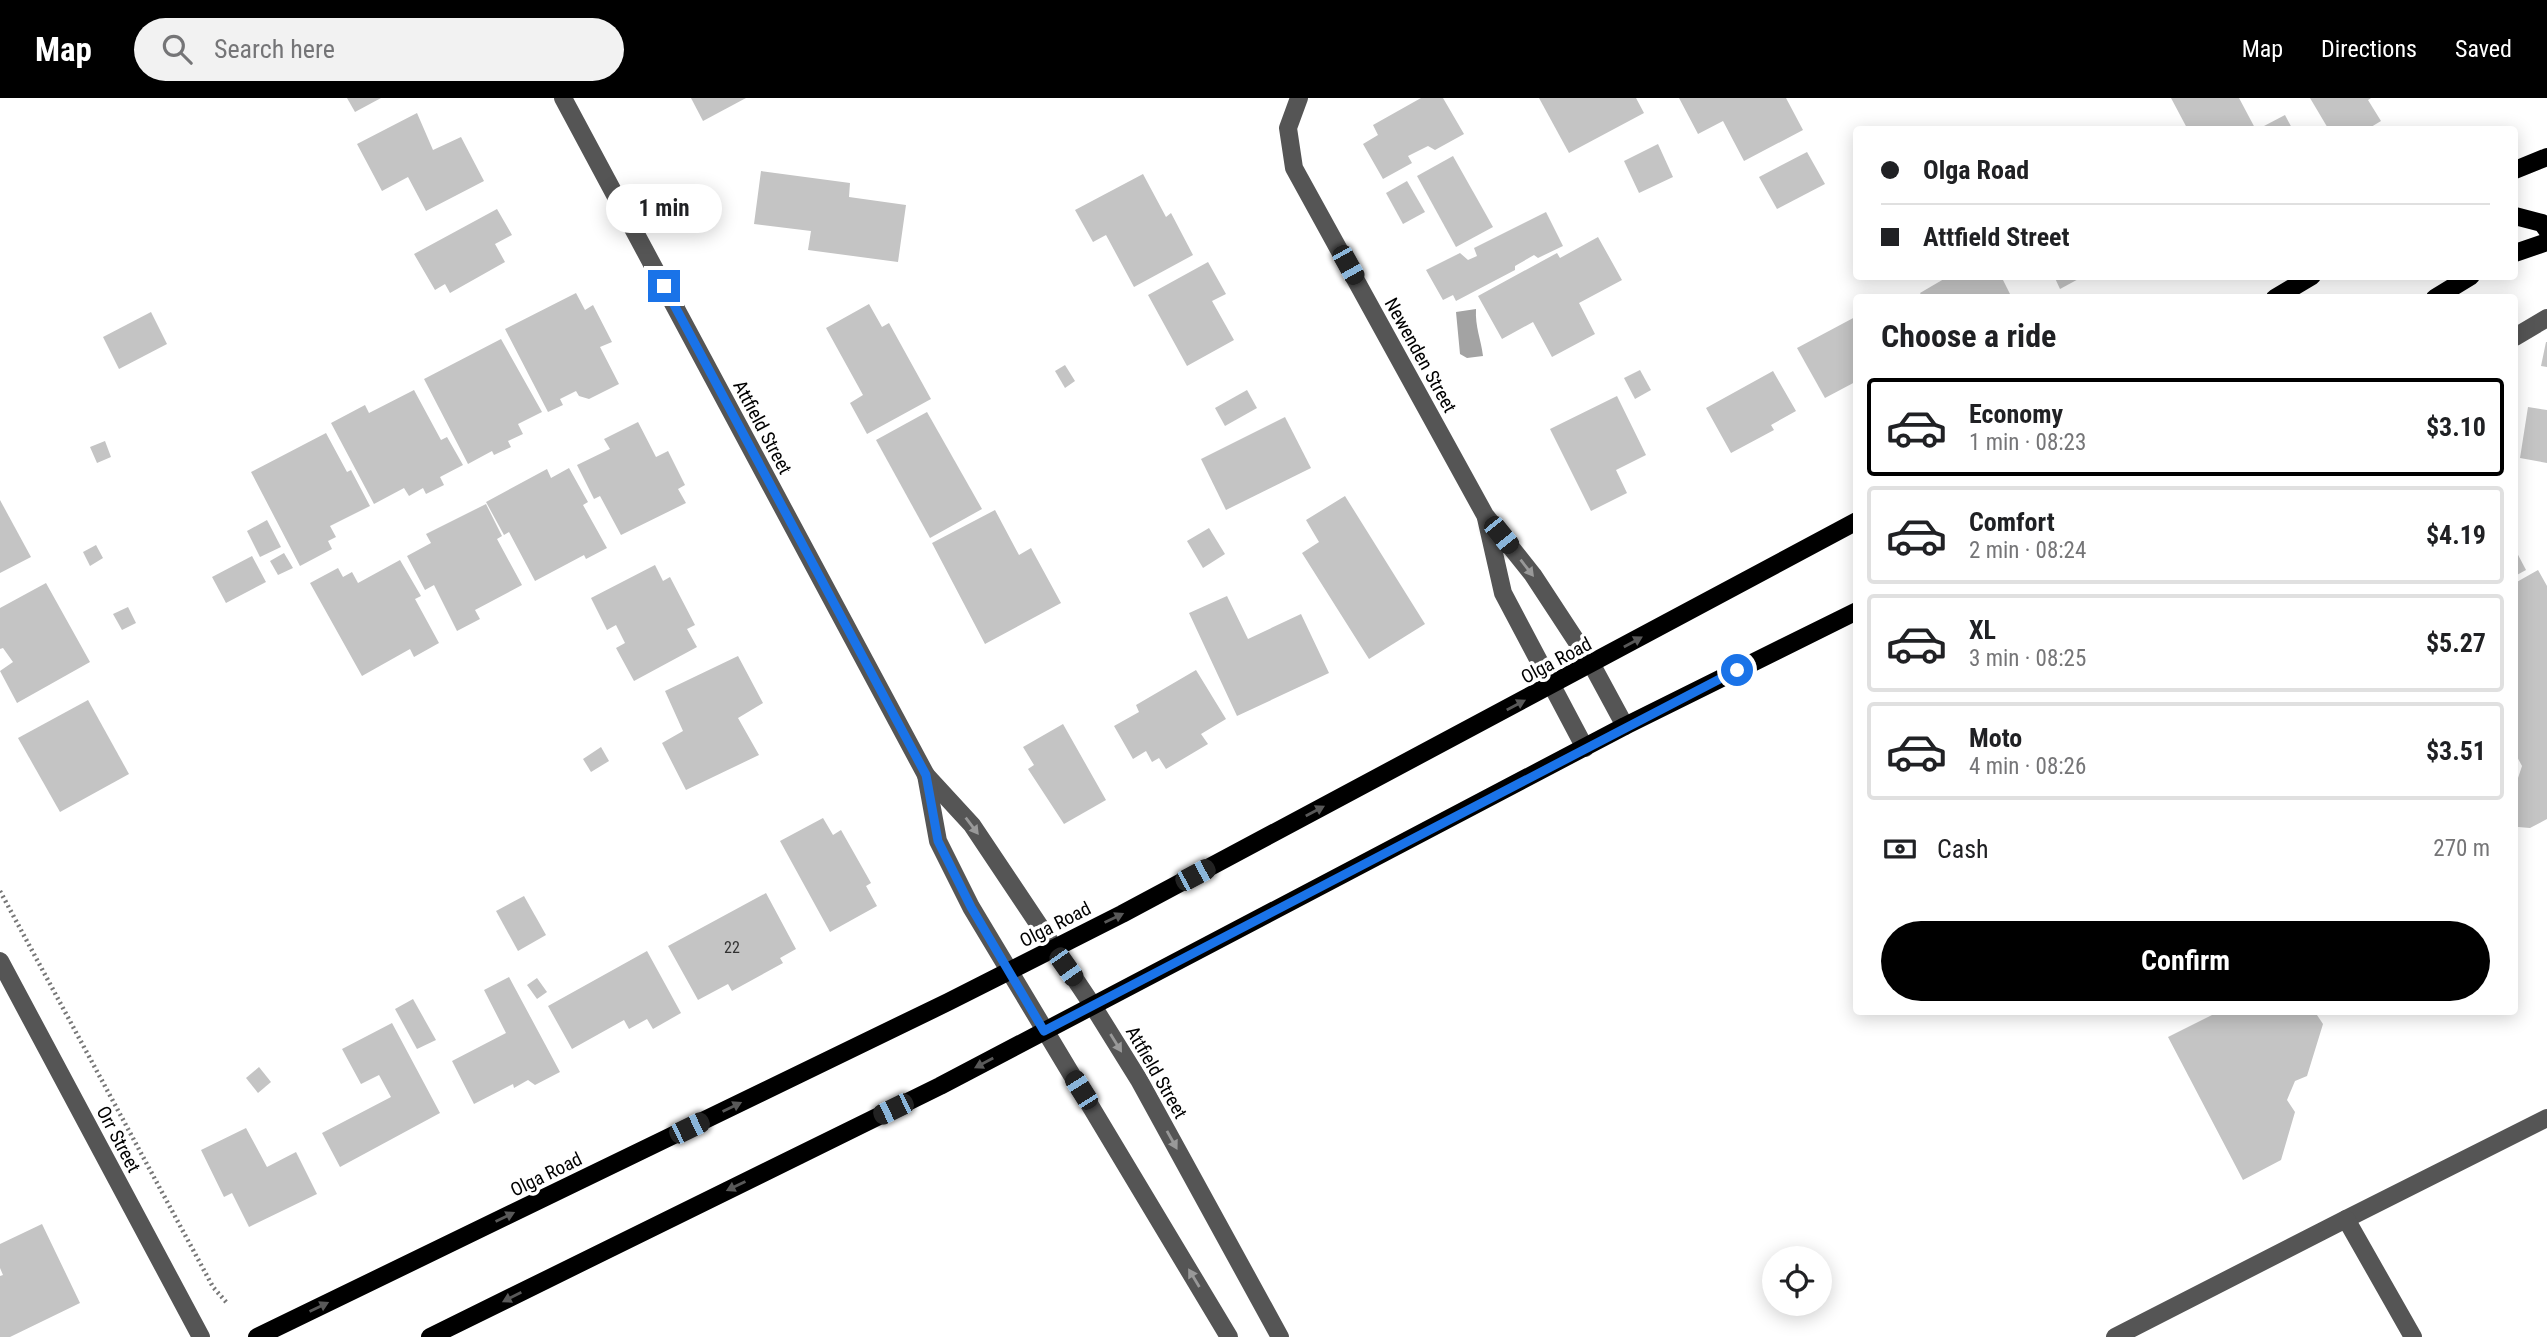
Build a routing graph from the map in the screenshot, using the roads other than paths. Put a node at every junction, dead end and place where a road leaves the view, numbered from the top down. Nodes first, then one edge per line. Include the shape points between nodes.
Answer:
1 (563, 98) edge
2 (1298, 98) edge
3 (2547, 157) edge
4 (2518, 169) edge
5 (2518, 217) edge
6 (2547, 230) edge
7 (2547, 242) edge
8 (2518, 252) edge
9 (2305, 280) edge
10 (2310, 280) edge
11 (2465, 280) edge
12 (2293, 287) junction
13 (2282, 294) edge
14 (2444, 294) edge
15 (2547, 318) edge
16 (2518, 335) edge
17 (1485, 515) junction
18 (1853, 523) edge
19 (1853, 613) edge
20 (1592, 665) junction
21 (1551, 686) junction
22 (1625, 726) junction
23 (1586, 748) junction
24 (926, 775) junction
25 (1053, 948) junction
26 (0, 961) edge
27 (1009, 971) junction
28 (1093, 1006) junction
29 (1044, 1031) junction
30 (2547, 1118) edge
31 (2346, 1219) junction
32 (201, 1337) edge
33 (257, 1337) edge
34 (430, 1337) edge
35 (1229, 1337) edge
36 (1280, 1337) edge
37 (2115, 1337) edge
38 (2413, 1337) edge

1 - 24 street, Attfield Street
2 - 17 street, Newenden Street via 1288,128 1294,168
3 - 4 main road
5 - 6 main road via 2542,223
7 - 8 main road
9 - 12 main road
10 - 12 main road
11 - 14 main road
12 - 13 main road
15 - 16 street
17 -> 20 street, Newenden Street via 1533,575
17 - 21 street, Newenden Street via 1503,593
20 -> 18 main road, Olga Road
19 - 22 main road
20 - 21 main road, Olga Road
20 - 22 street, Newenden Street
21 - 23 street, Newenden Street
25 -> 21 main road, Olga Road
22 - 23 main road
23 - 28 main road
24 -> 25 street, Attfield Street via 972,825
24 - 27 street, Attfield Street via 938,841
25 - 27 main road, Olga Road
25 - 28 street, Attfield Street
26 - 32 street, Orr Street
27 - 29 street, Attfield Street
33 -> 27 main road, Olga Road
28 - 29 main road
28 -> 36 street, Attfield Street via 1139,1080
29 -> 34 main road
35 -> 29 street, Attfield Street
30 - 31 street
31 - 37 street
31 - 38 street

